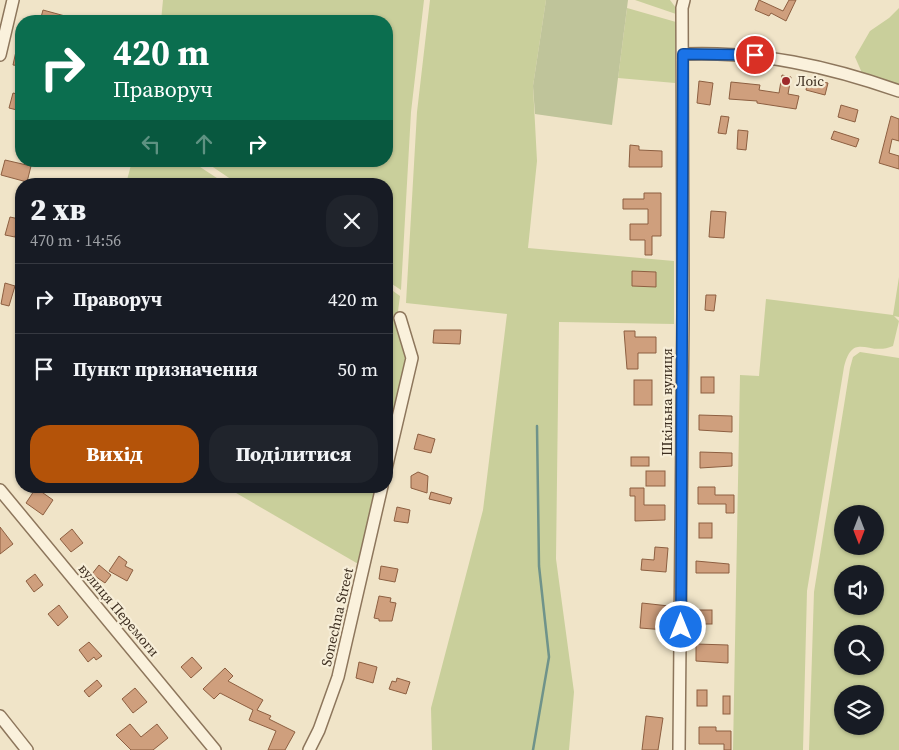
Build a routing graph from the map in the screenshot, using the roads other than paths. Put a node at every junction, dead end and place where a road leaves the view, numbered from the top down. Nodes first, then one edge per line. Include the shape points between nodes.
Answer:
1 (13, 0) edge
2 (684, 0) edge
3 (683, 54) junction
4 (0, 55) edge
5 (899, 91) edge
6 (400, 318) dead end
7 (393, 439) edge
8 (0, 490) edge
9 (380, 493) edge
10 (0, 716) edge
11 (27, 750) edge
12 (215, 750) edge
13 (308, 750) edge
14 (679, 750) edge

1 - 4 street
2 - 3 street, Шкільна вулиця
3 - 5 street via 768,57 848,74
3 - 14 street, Шкільна вулиця
6 - 7 street via 412,358
8 - 12 street, вулиця Перемоги
9 - 13 street, Sonechna Street via 338,677 319,730
10 - 11 street

